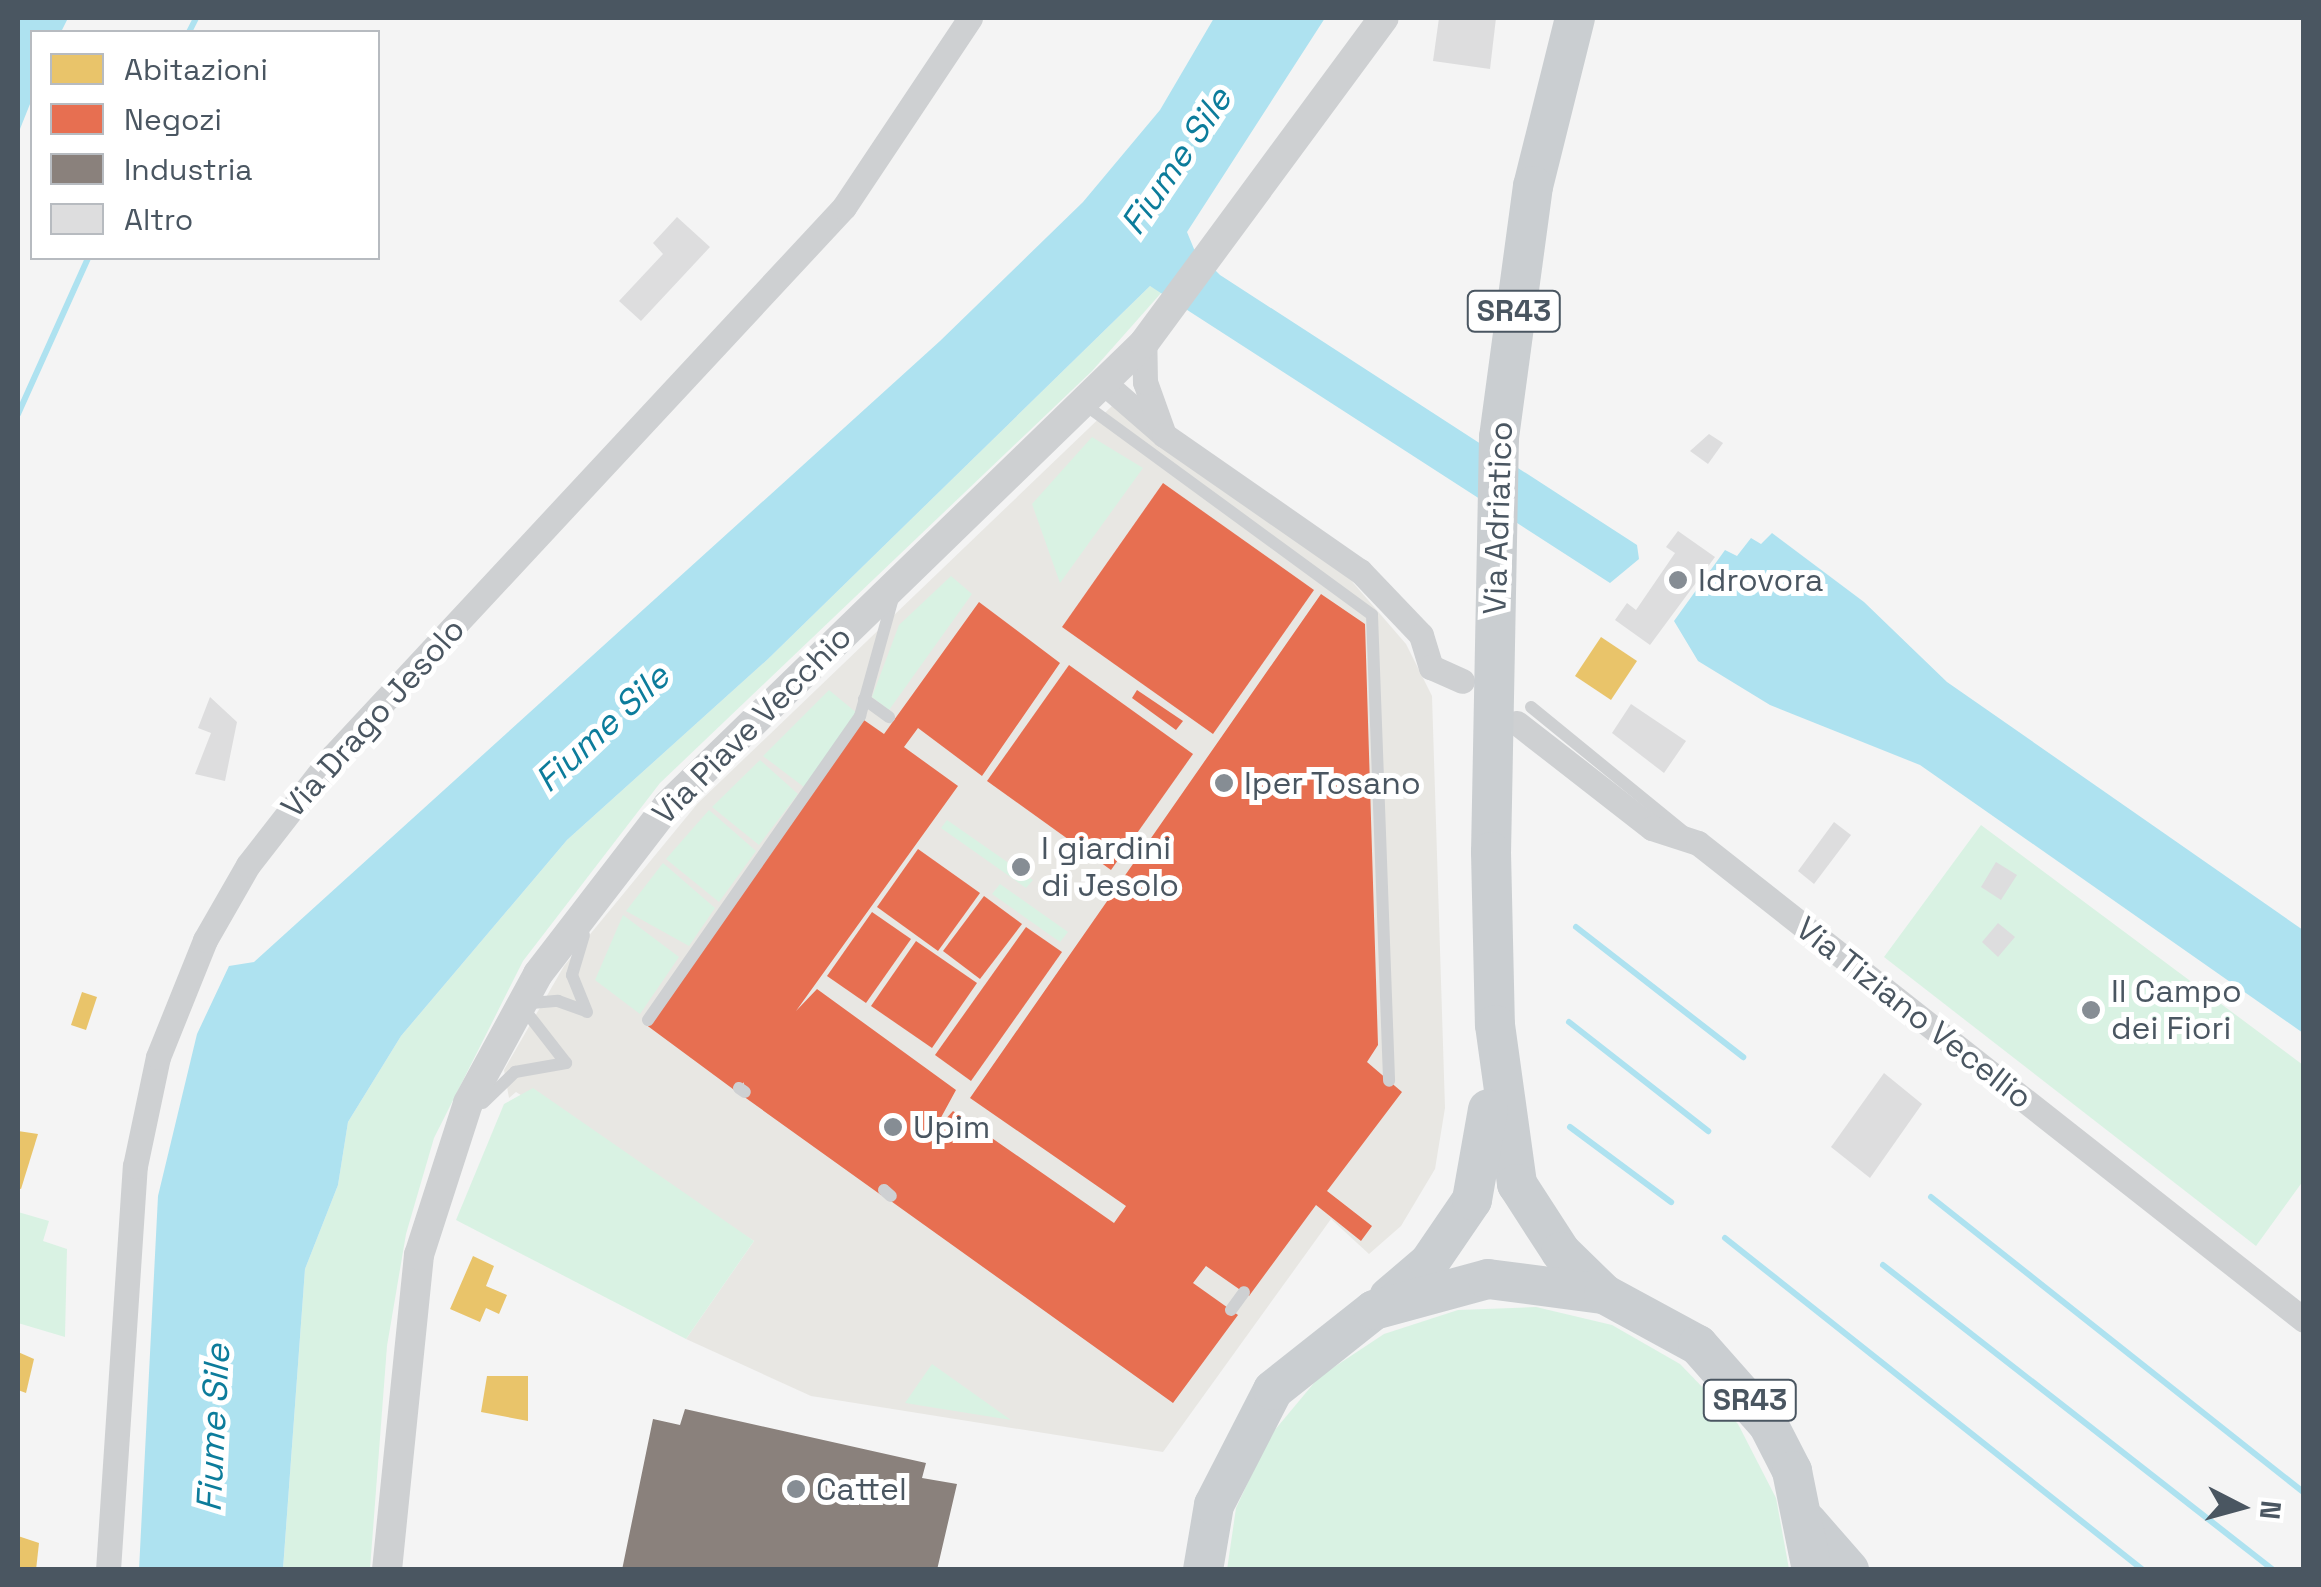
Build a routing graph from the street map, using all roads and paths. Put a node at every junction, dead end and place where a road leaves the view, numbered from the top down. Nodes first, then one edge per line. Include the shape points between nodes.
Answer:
1 (970, 18) edge
2 (1384, 18) edge
3 (1576, 18) edge
4 (1144, 343) junction
5 (1092, 392) junction
6 (1164, 435) junction
7 (897, 581) junction
8 (1462, 682) dead end
9 (864, 699) junction
10 (1524, 715) dead end
11 (889, 717) dead end
12 (625, 856) junction
13 (520, 1004) junction
14 (648, 1020) dead end
15 (1495, 1025) junction
16 (1389, 1082) dead end
17 (454, 1147) junction
18 (1244, 1292) dead end
19 (1604, 1294) junction
20 (1231, 1310) dead end
21 (1374, 1310) junction
22 (2304, 1320) edge
23 (1807, 1522) junction
24 (1203, 1569) edge
25 (108, 1570) edge
26 (387, 1570) edge
27 (1812, 1570) edge
28 (1849, 1570) edge

1 - 25 street, Via Drago Jesolo via 844,206 333,756 248,865 205,940 158,1056 136,1166
2 - 4 street, Via Piave Vecchio
3 - 15 main road, Via Adriatico / SR43 via 1533,186 1499,437
4 - 5 street, Via Piave Vecchio
4 - 6 street
5 - 6 street
5 - 7 street, Via Piave Vecchio
5 - 16 lane via 1372,615
6 - 8 street via 1360,571 1421,635 1431,667
7 - 9 lane
7 - 12 street, Via Piave Vecchio
9 - 11 lane
9 - 14 lane
10 - 22 street, Via Tiziano Vecellio via 1652,828 1698,843
12 - 13 street, Via Piave Vecchio
12 - 13 lane via 574,952 575,992 587,1012 558,1001
13 - 17 street, Via Piave Vecchio
13 - 17 lane via 566,1063 515,1072
15 - 19 main road, Via Adriatico / SR43 via 1517,1184 1561,1252
15 - 21 main road, Via Adriatico / SR43 via 1472,1200 1429,1262
17 - 26 street, Via Piave Vecchio via 418,1256
18 - 20 lane
19 - 21 main road, SR43 via 1488,1279
19 - 23 main road, SR43 via 1698,1344 1736,1381 1784,1456
21 - 24 main road, SR43 via 1319,1344 1246,1430 1214,1505
23 - 27 main road, SR43
23 - 28 main road

